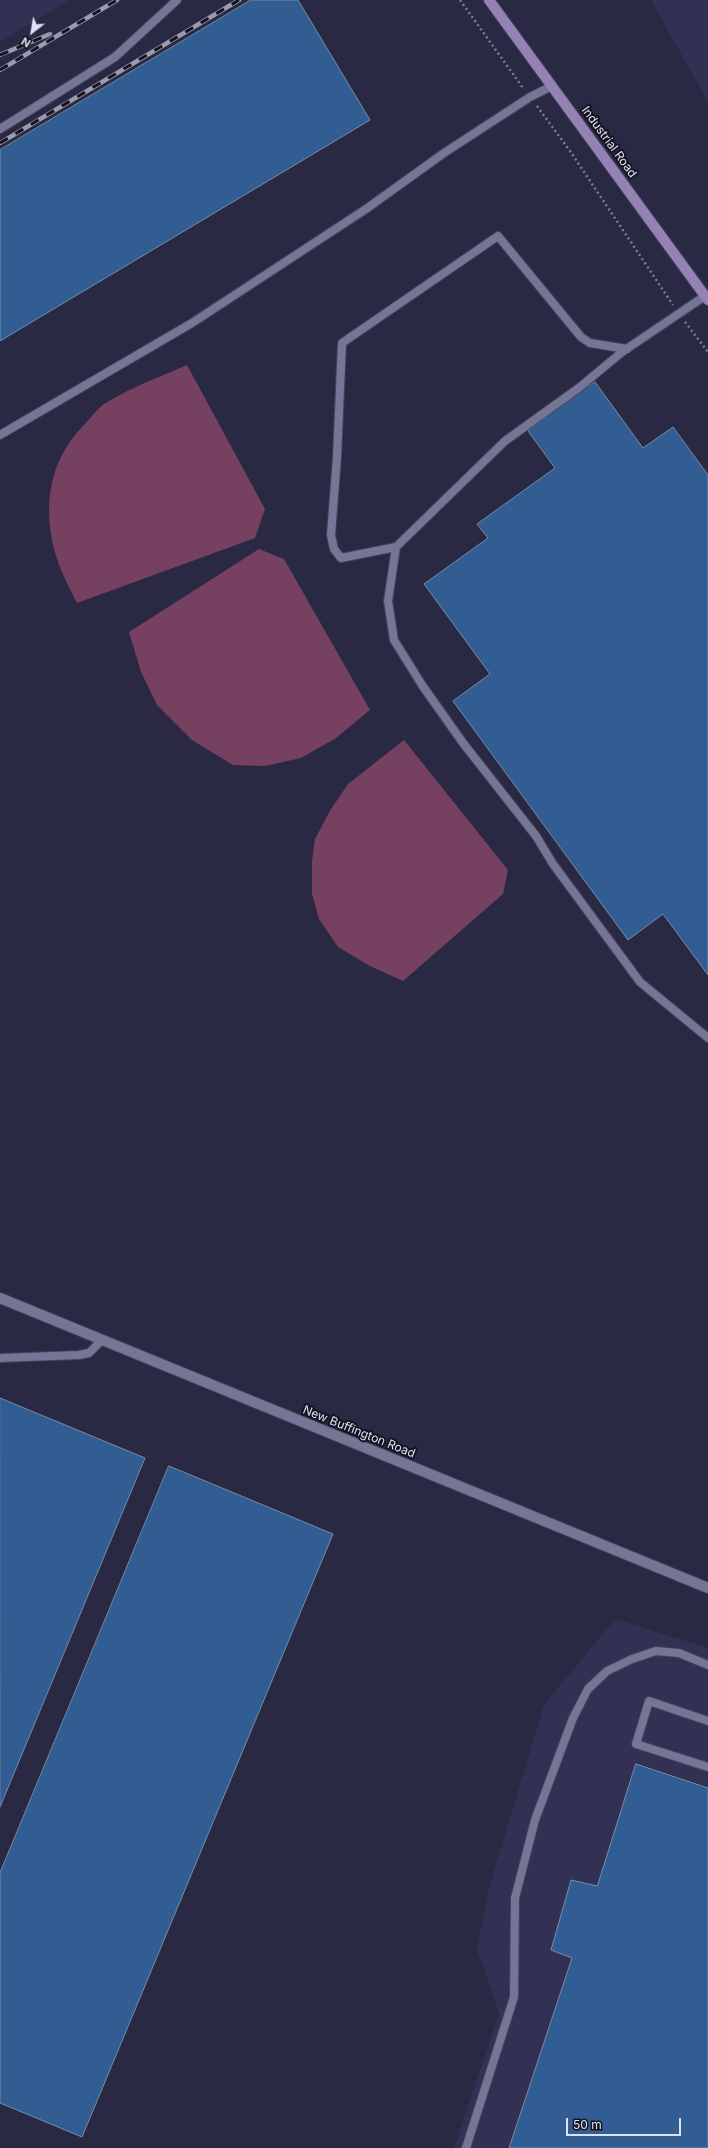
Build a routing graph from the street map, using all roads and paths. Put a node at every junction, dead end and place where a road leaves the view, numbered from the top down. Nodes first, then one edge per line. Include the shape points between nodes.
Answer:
1 (177, 0) edge
2 (460, 0) edge
3 (489, 0) edge
4 (552, 86) junction
5 (530, 97) junction
6 (0, 129) edge
7 (706, 298) edge
8 (679, 314) junction
9 (627, 349) junction
10 (708, 352) edge
11 (0, 435) edge
12 (396, 547) junction
13 (708, 1038) edge
14 (0, 1298) edge
15 (101, 1341) junction
16 (0, 1358) edge
17 (708, 1588) edge
18 (708, 1665) edge
19 (708, 1721) edge
20 (708, 1767) edge
21 (466, 2148) edge

1 - 6 lane via 115,57
2 - 5 path
3 - 4 main road, Industrial Road
4 - 5 lane
4 - 7 main road, Industrial Road
5 - 8 path via 570,151
5 - 11 lane via 192,323
7 - 8 lane
8 - 9 lane
8 - 10 path
9 - 12 lane via 580,387 505,441
9 - 12 lane via 590,343 581,337 498,236 342,343 331,535 334,550 341,558
12 - 13 lane via 388,601 394,640 422,685 463,743 536,836 553,864 640,982
14 - 15 street, New Buffington Road
15 - 16 lane via 89,1353 79,1355
15 - 17 street, New Buffington Road
18 - 21 lane via 679,1653 656,1651 607,1670 588,1689 573,1718 535,1820 515,1898 514,1997
19 - 20 lane via 649,1701 636,1744

